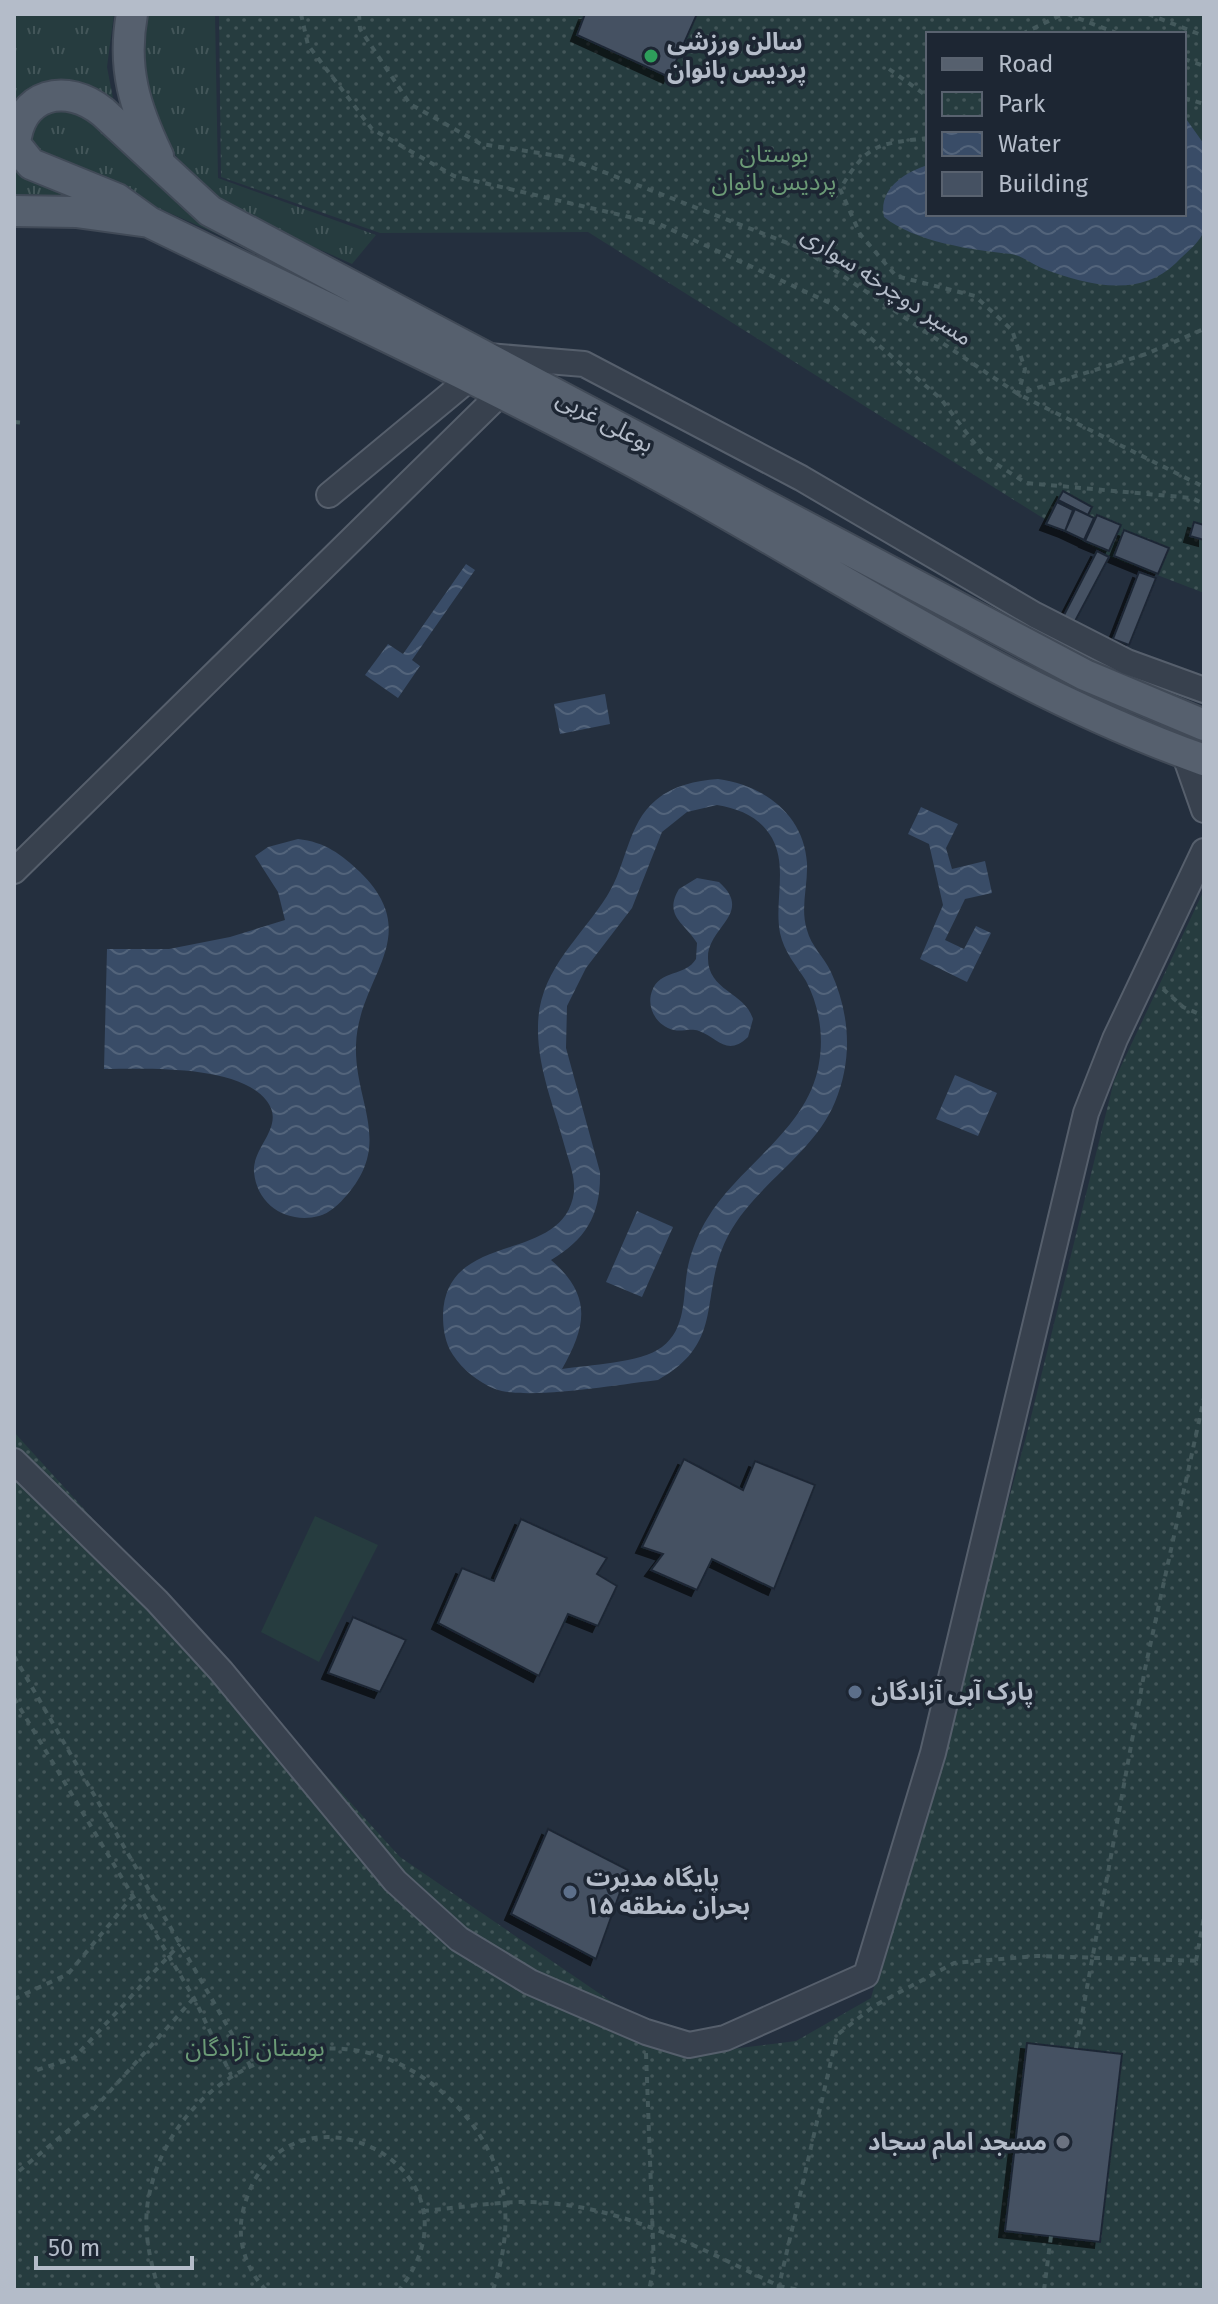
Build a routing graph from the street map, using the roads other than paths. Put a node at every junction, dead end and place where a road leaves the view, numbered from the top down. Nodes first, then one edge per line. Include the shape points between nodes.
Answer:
1 (132, 14) edge
2 (166, 172) junction
3 (14, 211) edge
4 (149, 222) junction
5 (475, 367) junction
6 (500, 394) junction
7 (329, 495) dead end
8 (1204, 690) edge
9 (1204, 725) edge
10 (1194, 756) edge
11 (1204, 810) edge
12 (1204, 851) edge
13 (14, 871) edge
14 (14, 1461) edge

1 - 2 main road, بوعلی غربی via 130,88
2 - 4 main road via 85,100 51,96 26,110 17,122 15,144 31,164 117,199
2 - 5 main road, بوعلی غربی via 210,211
3 - 4 main road, بوعلی غربی via 65,211
4 - 5 main road, بوعلی غربی
5 - 6 main road, بوعلی غربی
5 - 7 street
5 - 8 street via 584,364 801,478 1035,615 1127,662
5 - 9 main road, بوعلی غربی via 1085,675
6 - 10 main road, بوعلی غربی via 657,474 1071,706
6 - 13 street
10 - 11 street
12 - 14 street via 1086,1113 933,1753 866,1975 725,2038 689,2045 530,1982 459,1939 395,1881 157,1601

